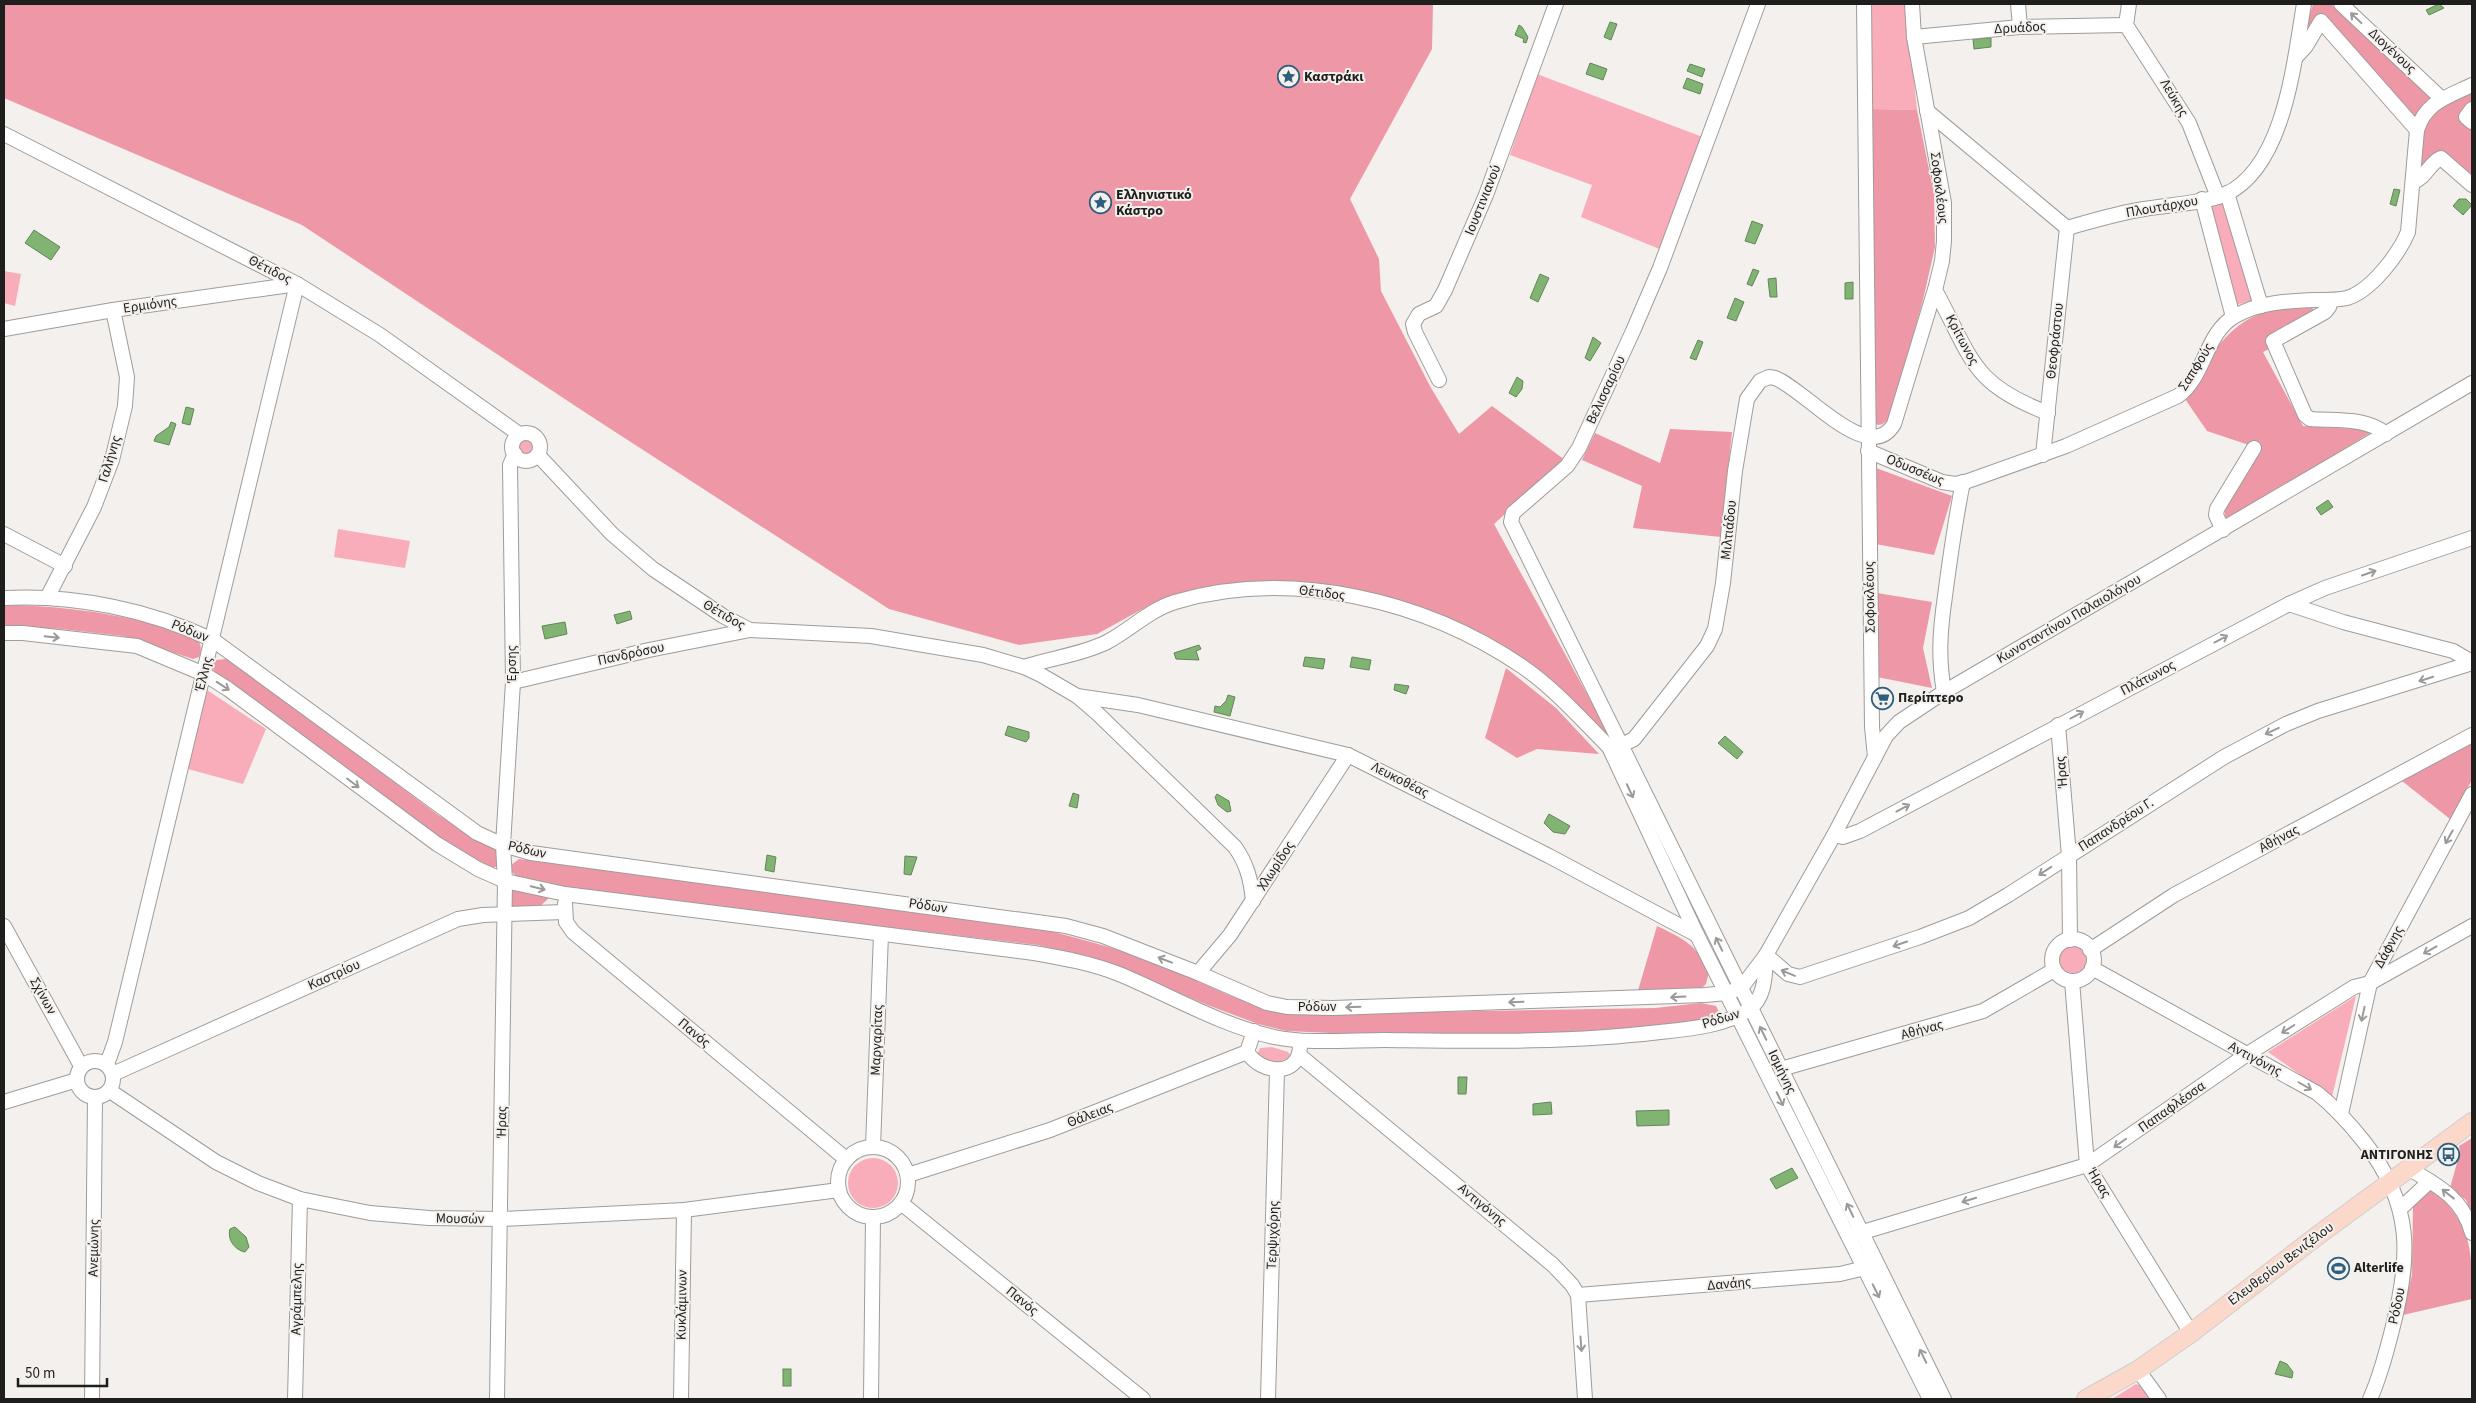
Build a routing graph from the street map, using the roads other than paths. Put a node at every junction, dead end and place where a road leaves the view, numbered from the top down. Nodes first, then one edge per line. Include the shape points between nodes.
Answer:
1 (1556, 4) edge
2 (1758, 4) edge
3 (1864, 4) edge
4 (1912, 4) edge
5 (2018, 4) edge
6 (2129, 4) edge
7 (2304, 4) edge
8 (2341, 4) edge
9 (2126, 25) junction
10 (2020, 26) junction
11 (1914, 37) junction
12 (2296, 58) junction
13 (2472, 85) edge
14 (2442, 99) junction
15 (2472, 109) edge
16 (1927, 111) junction
17 (2472, 122) edge
18 (2417, 130) junction
19 (4, 134) edge
20 (2413, 182) junction
21 (2472, 186) edge
22 (2222, 195) junction
23 (2202, 199) junction
24 (2066, 228) junction
25 (297, 284) junction
26 (1935, 290) junction
27 (2331, 300) junction
28 (2261, 306) junction
29 (113, 310) junction
30 (2233, 317) junction
31 (4, 329) edge
32 (1439, 380) dead end
33 (2472, 383) edge
34 (2048, 413) junction
35 (519, 434) junction
36 (2386, 434) junction
37 (1869, 444) junction
38 (2254, 448) dead end
39 (2043, 455) junction
40 (526, 456) junction
41 (1962, 482) junction
42 (2222, 530) junction
43 (4, 534) edge
44 (2472, 538) edge
45 (65, 566) junction
46 (4, 598) edge
47 (47, 598) junction
48 (2289, 604) junction
49 (750, 630) junction
50 (4, 634) edge
51 (213, 640) junction
52 (2472, 663) edge
53 (1024, 667) junction
54 (204, 674) junction
55 (513, 682) junction
56 (1944, 692) junction
57 (1077, 696) junction
58 (2058, 725) junction
59 (2472, 735) edge
60 (1616, 746) junction
61 (1348, 755) junction
62 (1875, 757) junction
63 (2472, 794) edge
64 (1834, 835) junction
65 (503, 845) junction
66 (2069, 856) junction
67 (505, 881) junction
68 (565, 894) junction
69 (1253, 901) junction
70 (564, 912) junction
71 (504, 916) junction
72 (4, 926) edge
73 (2472, 926) edge
74 (882, 934) junction
75 (1698, 935) junction
76 (2070, 940) junction
77 (2090, 950) junction
78 (1766, 955) junction
79 (2092, 968) junction
80 (2054, 970) junction
81 (1198, 973) junction
82 (2072, 981) junction
83 (2370, 983) junction
84 (1740, 988) junction
85 (1727, 993) junction
86 (1751, 1008) junction
87 (1738, 1016) junction
88 (1254, 1031) junction
89 (1299, 1048) junction
90 (1247, 1052) junction
91 (2246, 1055) junction
92 (82, 1066) junction
93 (110, 1069) junction
94 (1781, 1069) junction
95 (1277, 1071) junction
96 (77, 1080) junction
97 (110, 1091) junction
98 (95, 1097) junction
99 (4, 1102) edge
100 (2341, 1114) junction
101 (2472, 1122) edge
102 (873, 1146) junction
103 (846, 1159) junction
104 (2087, 1165) junction
105 (2408, 1168) junction
106 (908, 1175) junction
107 (2430, 1181) junction
108 (2391, 1182) junction
109 (839, 1190) junction
110 (300, 1200) junction
111 (901, 1204) junction
112 (2400, 1209) junction
113 (684, 1210) junction
114 (873, 1217) junction
115 (501, 1219) junction
116 (2472, 1233) edge
117 (1855, 1234) junction
118 (1871, 1267) junction
119 (1578, 1295) junction
120 (2191, 1333) junction
121 (2138, 1370) junction
122 (92, 1399) edge
123 (295, 1399) edge
124 (498, 1399) edge
125 (681, 1399) edge
126 (871, 1399) edge
127 (1143, 1399) edge
128 (1268, 1399) edge
129 (1585, 1399) edge
130 (1930, 1399) edge
131 (1944, 1399) edge
132 (2088, 1399) edge
133 (2159, 1399) edge
134 (2370, 1399) edge

1 - 32 street, Ιουστινιανού via 1486,195 1452,274 1436,306 1419,314 1413,324
2 - 60 street, Βελισσαρίου via 1660,268 1579,448 1567,466 1511,518
3 - 37 street, Σοφοκλέους
4 - 11 street, Σοφοκλέους
5 - 10 street
6 - 9 street
7 - 12 street
14 -> 8 street, Διογένους
9 - 10 street, Δρυάδος
9 - 22 street, Λεύκης via 2189,123
10 - 11 street, Δρυάδος
11 - 16 street, Σοφοκλέους
12 - 18 street via 2321,21
12 - 22 street via 2275,136 2266,157 2254,172
13 - 14 street, Σαπφούς
14 - 18 street, Σαπφούς via 2421,116
15 - 17 street via 2466,117
16 - 24 street
16 - 26 street, Σοφοκλέους via 1944,213 1944,252
18 - 20 street, Σαπφούς
19 - 25 street, Θέτιδος
20 - 21 street via 2420,180 2441,158
20 - 27 street, Σαπφούς via 2408,232 2396,255 2358,293
22 - 23 street, Πλουτάρχου
22 - 28 street, Λεύκης
23 - 24 street, Πλουτάρχου via 2135,210
23 - 30 street
24 - 34 street, Θεοφράστου
25 - 29 street, Ερμιόνης
25 - 35 street, Θέτιδος via 380,335
25 - 51 street, Έλλης
26 - 34 street, Κρίτωνος via 1969,359 1981,374 2012,398
26 - 37 street, Σοφοκλέους via 1894,424 1889,432
27 - 28 street, Σαπφούς
27 - 36 street via 2325,312 2273,341 2305,415 2310,419 2367,423
28 - 30 street, Σαπφούς
29 - 31 street, Ερμιόνης
29 - 45 street, Γαλήνης via 127,377 125,406 112,460 94,507
30 - 39 street, Σαπφούς via 2216,335 2181,395
33 - 36 street, Κωνσταντίνου Παλαιολόγου
34 - 39 street, Θεοφράστου
35 - 40 street, Έρσης via 514,441
35 - 40 street, Θέτιδος via 528,433 540,444
36 - 42 street, Κωνσταντίνου Παλαιολόγου
37 - 41 street, Οδυσσέως via 1942,482
37 - 60 street, Μιλτιάδου via 1775,378 1764,378 1750,392 1735,471 1715,629 1707,646 1647,724 1634,739
37 - 62 street, Σοφοκλέους
38 - 42 street via 2217,509
39 - 41 street, Σαπφούς
40 - 49 street, Θέτιδος via 653,569 723,616
40 - 55 street, Έρσης via 510,465
41 - 56 street via 1940,630 1939,665
42 - 56 street, Κωνσταντίνου Παλαιολόγου
43 - 45 street
48 -> 44 street, Πλάτωνος via 2325,588
45 - 47 street, Γαλήνης
46 - 47 street, Ρόδων
47 - 51 street, Ρόδων via 125,610 175,624
48 - 52 street via 2453,651
58 -> 48 street, Πλάτωνος
49 - 53 street, Θέτιδος via 871,636 982,655
49 - 55 street, Πανδρόσου
50 -> 54 street, Ρόδων via 23,633 138,646
51 - 54 street, Έλλης
51 - 65 street, Ρόδων via 448,813 477,833
52 -> 66 street, Παπανδρέου Γ. via 2318,711 2262,736
53 - 57 street, Θέτιδος
53 - 60 street, Θέτιδος via 1107,642 1151,613 1198,596 1246,589 1304,590 1406,609 1478,639 1547,685 1596,734
54 -> 67 street, Ρόδων via 437,844
54 - 93 street, Έλλης
55 - 65 street, Έρσης
56 - 62 street, Κωνσταντίνου Παλαιολόγου via 1899,722 1886,736
57 - 61 street, Λευκοθέας via 1138,705
57 - 69 street, Θέτιδος via 1235,847 1247,866
64 -> 58 street, Πλάτωνος via 1843,837 1860,831
58 - 66 street, Ήρας
59 - 77 street, Αθήνας via 2174,895
60 -> 75 street, Ισμήνης
84 -> 60 street, Ισμήνης
61 - 69 street, Χλωρίδος
61 - 75 street, Λευκοθέας
62 - 64 street, Κωνσταντίνου Παλαιολόγου
63 -> 83 street, Δάφνης
64 - 78 street, Κωνσταντίνου Παλαιολόγου
65 - 67 street, Ήρας
81 -> 65 street, Ρόδων via 1103,936 1066,926 531,853
66 - 76 street, Ήρας
66 -> 78 street, Παπανδρέου Γ. via 1969,918 1816,973 1792,976
67 -> 68 street, Ρόδων
67 - 71 street, Ήρας
68 - 70 street
68 - 74 street, Ρόδων
69 - 81 street, Χλωρίδος
70 - 71 street, Καστρίου
70 - 103 street, Πανός via 573,932
71 - 93 street, Καστρίου via 483,914 458,919
71 - 115 street, Ήρας
72 - 92 street, Σχίνων
73 -> 83 street, Παπαφλέσσα
74 - 88 street, Ρόδων via 1075,960
74 - 102 street, Μαργαρίτας
75 - 85 street, Ισμήνης
76 - 77 street via 2082,942
76 - 80 street via 2054,950
77 - 79 street
78 - 84 street, Ρόδων
78 - 86 street, Ρόδων via 1765,981
79 - 82 street via 2084,978
79 - 91 street, Αντιγόνης
80 - 82 street via 2059,976
80 - 94 street, Αθήνας via 1984,1011
85 -> 81 street, Ρόδων via 1681,997 1287,1007 1266,1003
82 - 104 street, Ήρας
83 -> 91 street, Παπαφλέσσα via 2354,987
83 -> 100 street, Δάφνης
84 - 85 street, Ρόδων
84 - 86 street, Ισμήνης
85 - 87 street, Ισμήνης
86 - 87 street, Ρόδων
94 -> 86 street, Ισμήνης
87 - 89 street, Ρόδων via 1674,1030 1552,1041
87 -> 117 street, Ισμήνης
88 - 89 street, Ρόδων via 1287,1040
88 - 90 street
89 - 95 street via 1290,1066
89 - 119 street, Αντιγόνης via 1553,1265
90 - 95 street via 1252,1060
90 - 106 street, Θάλειας via 1050,1130
91 -> 100 street, Αντιγόνης via 2317,1094
91 -> 104 street, Παπαφλέσσα
92 - 93 street via 97,1060
92 - 96 street
93 - 97 street via 114,1084
117 -> 94 street, Ισμήνης
95 - 128 street, Τερψιχόρης
96 - 98 street via 86,1095
96 - 99 street
97 - 98 street
97 - 110 street, Μουσών via 216,1162
98 - 122 street, Ανεμώνης
100 - 108 street, Αντιγόνης
101 - 105 main road, Ελευθερίου Βενιζέλου
102 - 103 street via 858,1150
102 - 106 street via 889,1150 901,1160
103 - 109 street via 839,1173
104 -> 117 street, Παπαφλέσσα
104 - 120 street, Ήρας
105 - 107 street
105 - 108 main road, Ελευθερίου Βενιζέλου
106 - 111 street via 908,1190
107 - 112 street
116 -> 107 street via 2459,1203
108 - 112 street, Ρόδου
108 - 120 main road, Ελευθερίου Βενιζέλου
109 - 113 street, Μουσών
109 - 114 street via 846,1204 858,1213
110 - 115 street, Μουσών via 370,1213
110 - 123 street, Αγράμπελης
111 - 114 street via 884,1216
111 - 127 street, Πανός
112 - 134 street, Ρόδου via 2404,1254 2402,1283 2380,1378
113 - 115 street, Μουσών
113 - 125 street, Κυκλάμινων
114 - 126 street
115 - 124 street, Ήρας
117 - 118 street, Ισμήνης
118 - 119 street, Δανάης via 1840,1274
118 -> 130 street, Ισμήνης
131 -> 118 street, Ισμήνης
119 -> 129 street
120 - 121 main road, Ελευθερίου Βενιζέλου
121 - 132 main road, Ελευθερίου Βενιζέλου
121 - 133 street

